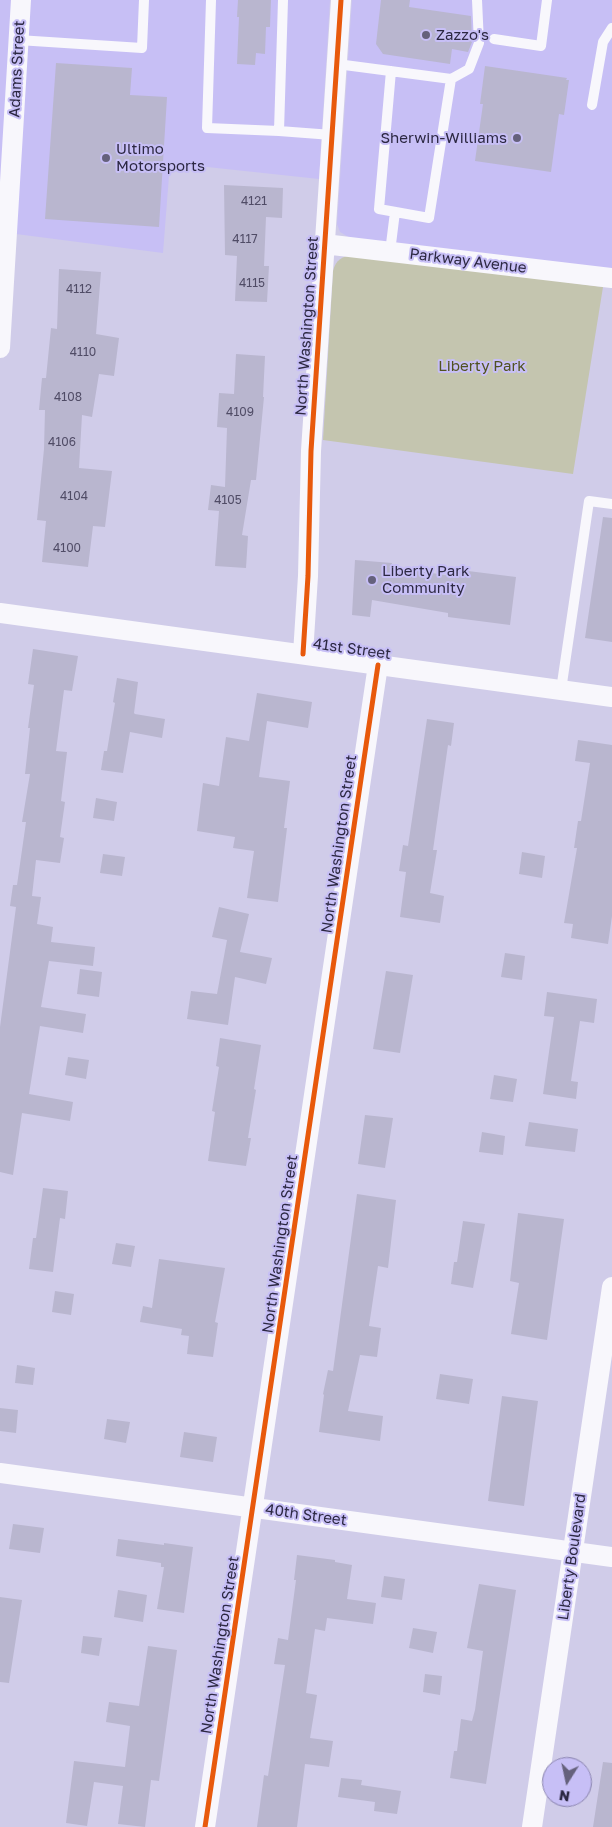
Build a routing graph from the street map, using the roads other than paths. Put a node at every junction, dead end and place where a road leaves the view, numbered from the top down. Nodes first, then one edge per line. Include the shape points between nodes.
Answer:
1 (21, 0) edge
2 (144, 0) edge
3 (211, 0) edge
4 (283, 0) edge
5 (341, 0) edge
6 (478, 0) edge
7 (547, 0) edge
8 (612, 28) edge
9 (18, 40) junction
10 (494, 40) dead end
11 (337, 64) junction
12 (392, 71) junction
13 (451, 80) junction
14 (592, 105) dead end
15 (279, 131) junction
16 (332, 135) junction
17 (395, 212) junction
18 (324, 244) junction
19 (390, 252) junction
20 (612, 278) edge
21 (0, 348) edge
22 (612, 504) edge
23 (0, 613) edge
24 (302, 654) junction
25 (378, 665) junction
26 (561, 690) junction
27 (612, 697) edge
28 (612, 1287) edge
29 (0, 1473) edge
30 (253, 1508) junction
31 (573, 1552) junction
32 (612, 1557) edge
33 (205, 1827) edge
34 (532, 1827) edge

1 - 9 street, Adams Street
2 - 9 lane via 142,48
3 - 15 lane via 207,128
4 - 15 lane
5 - 11 street, North Washington Street
6 - 13 lane via 479,43 469,69
7 - 10 lane via 541,46
8 - 14 lane via 603,42
9 - 21 street, Adams Street
11 - 12 lane
11 - 16 street, North Washington Street
12 - 13 lane
12 - 17 lane via 379,209
13 - 17 lane via 429,218
15 - 16 lane
16 - 18 street, North Washington Street
17 - 19 lane
18 - 19 street, Parkway Avenue
18 - 24 street, North Washington Street
19 - 20 street, Parkway Avenue
22 - 26 lane via 589,501
23 - 24 street, 41st Street
24 - 25 street, 41st Street
25 - 26 street, 41st Street
25 - 30 street, North Washington Street
26 - 27 street, 41st Street
28 - 31 street, Liberty Boulevard
29 - 30 street, 40th Street
30 - 31 street, 40th Street
30 - 33 street, North Washington Street
31 - 32 street, 40th Street
31 - 34 street, Liberty Boulevard

